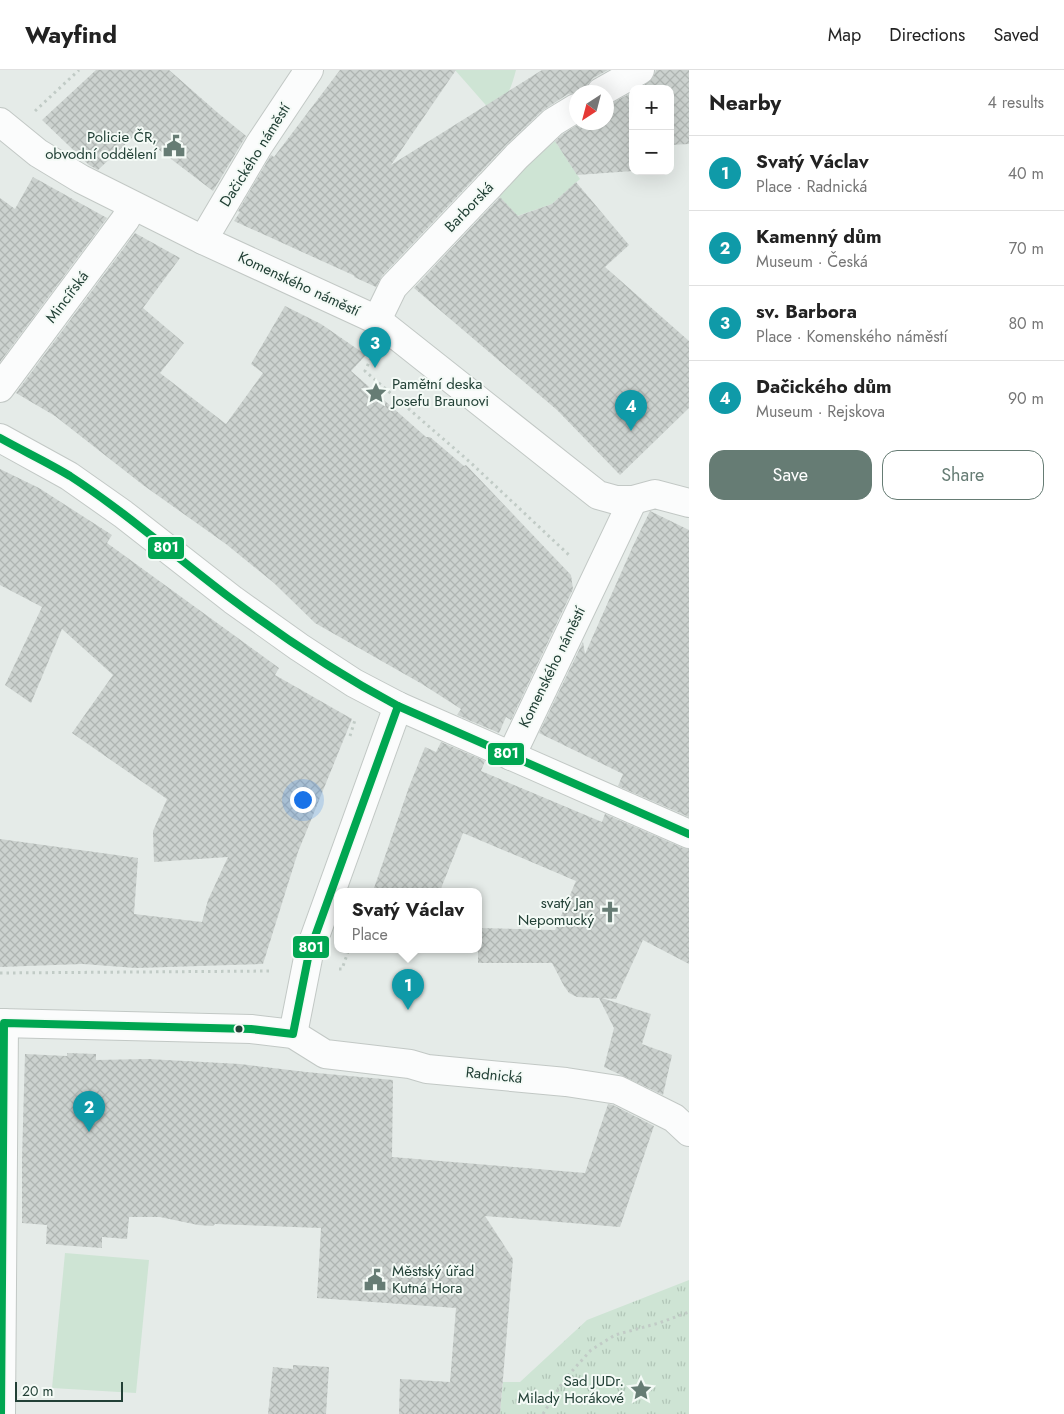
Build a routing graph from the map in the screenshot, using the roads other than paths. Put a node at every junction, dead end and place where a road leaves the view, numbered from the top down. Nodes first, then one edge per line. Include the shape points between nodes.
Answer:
1 (309, 70) edge
2 (640, 70) edge
3 (613, 85) edge
4 (569, 112) edge
5 (6, 127) edge
6 (133, 206) junction
7 (203, 240) junction
8 (377, 320) junction
9 (0, 388) edge
10 (0, 438) edge
11 (633, 500) junction
12 (689, 503) edge
13 (398, 706) junction
14 (511, 756) junction
15 (689, 834) edge
16 (2, 1023) edge
17 (293, 1034) junction
18 (689, 1132) edge
19 (1, 1414) edge

1 - 7 street, Dačického náměstí via 258,145
2 - 3 street
4 - 8 street, Barborská via 553,122 517,156 417,260 394,287
5 - 6 street, Komenského náměstí via 38,153
6 - 7 street, Komenského náměstí
6 - 9 street, Mincířská
7 - 8 street, Komenského náměstí
8 - 11 street, Komenského náměstí via 598,495
10 - 13 street via 69,476 299,647 354,683
11 - 12 street via 655,494
11 - 14 street, Komenského náměstí
13 - 14 street
13 - 17 street via 309,953
14 - 15 street
16 - 17 street via 251,1029
16 - 19 street
17 - 18 street, Radnická via 325,1054 618,1090 674,1118

